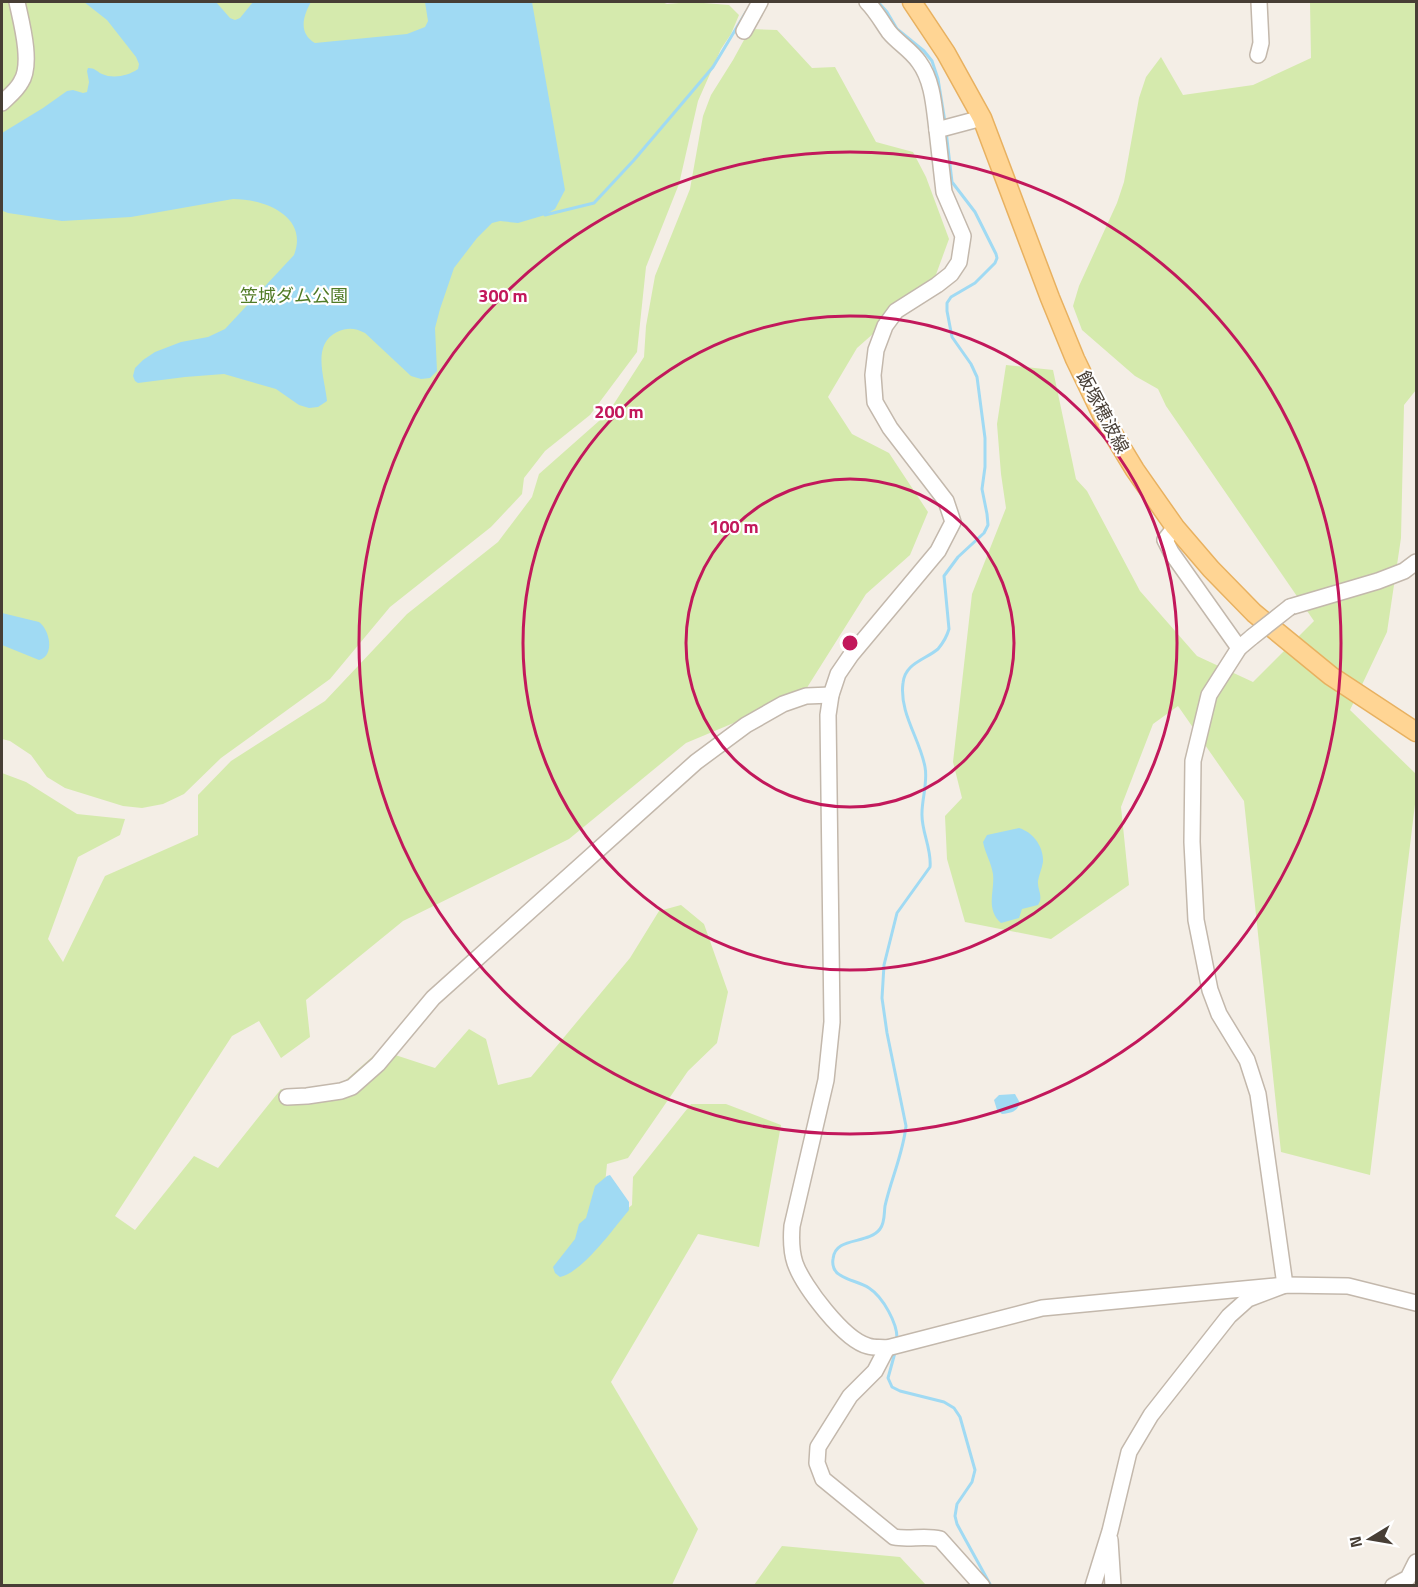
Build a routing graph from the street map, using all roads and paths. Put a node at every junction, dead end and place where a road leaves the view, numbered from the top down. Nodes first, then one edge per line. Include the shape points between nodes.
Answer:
1 (17, 2) edge
2 (760, 2) edge
3 (867, 2) edge
4 (912, 2) edge
5 (1259, 2) edge
6 (744, 31) dead end
7 (1258, 55) dead end
8 (2, 103) edge
9 (982, 118) junction
10 (937, 130) junction
11 (1175, 526) junction
12 (1416, 562) edge
13 (1239, 648) junction
14 (831, 695) junction
15 (1416, 732) edge
16 (287, 1097) dead end
17 (1285, 1285) junction
18 (1416, 1303) edge
19 (887, 1348) junction
20 (1110, 1531) junction
21 (1416, 1562) edge
22 (982, 1586) edge
23 (1093, 1586) edge
24 (1113, 1586) edge
25 (1393, 1586) edge

1 - 8 street via 25,42 25,74
2 - 6 street
3 - 10 street via 890,33 920,62 928,78
4 - 9 main road, 飯塚穂波線
5 - 7 street
9 - 10 street
9 - 11 main road, 飯塚穂波線 via 1075,360 1104,419
10 - 14 street via 944,192 963,236 959,262 937,285 896,311 876,350 873,375 875,402 946,501 953,522 938,551 851,655 838,674
11 - 13 street via 1165,540 1171,552
11 - 15 main road, 飯塚穂波線 via 1254,613 1331,676
12 - 13 street, bridge via 1378,581 1290,608
13 - 17 street via 1209,695 1193,761 1196,920 1210,990 1219,1014 1247,1060 1258,1094
14 - 16 street via 807,696 783,704 746,725 696,762 433,998 378,1064 352,1087
14 - 19 street via 831,1022 826,1080 791,1244 800,1276 833,1319 852,1338 867,1346
17 - 18 street via 1348,1286
17 - 19 street via 1042,1308
17 - 20 street via 1248,1299 1229,1316 1151,1415 1129,1452
19 - 22 street via 875,1371 850,1396 818,1447 817,1463 823,1479 894,1537 940,1539
20 - 23 street
20 - 24 street
21 - 25 street via 1408,1578

